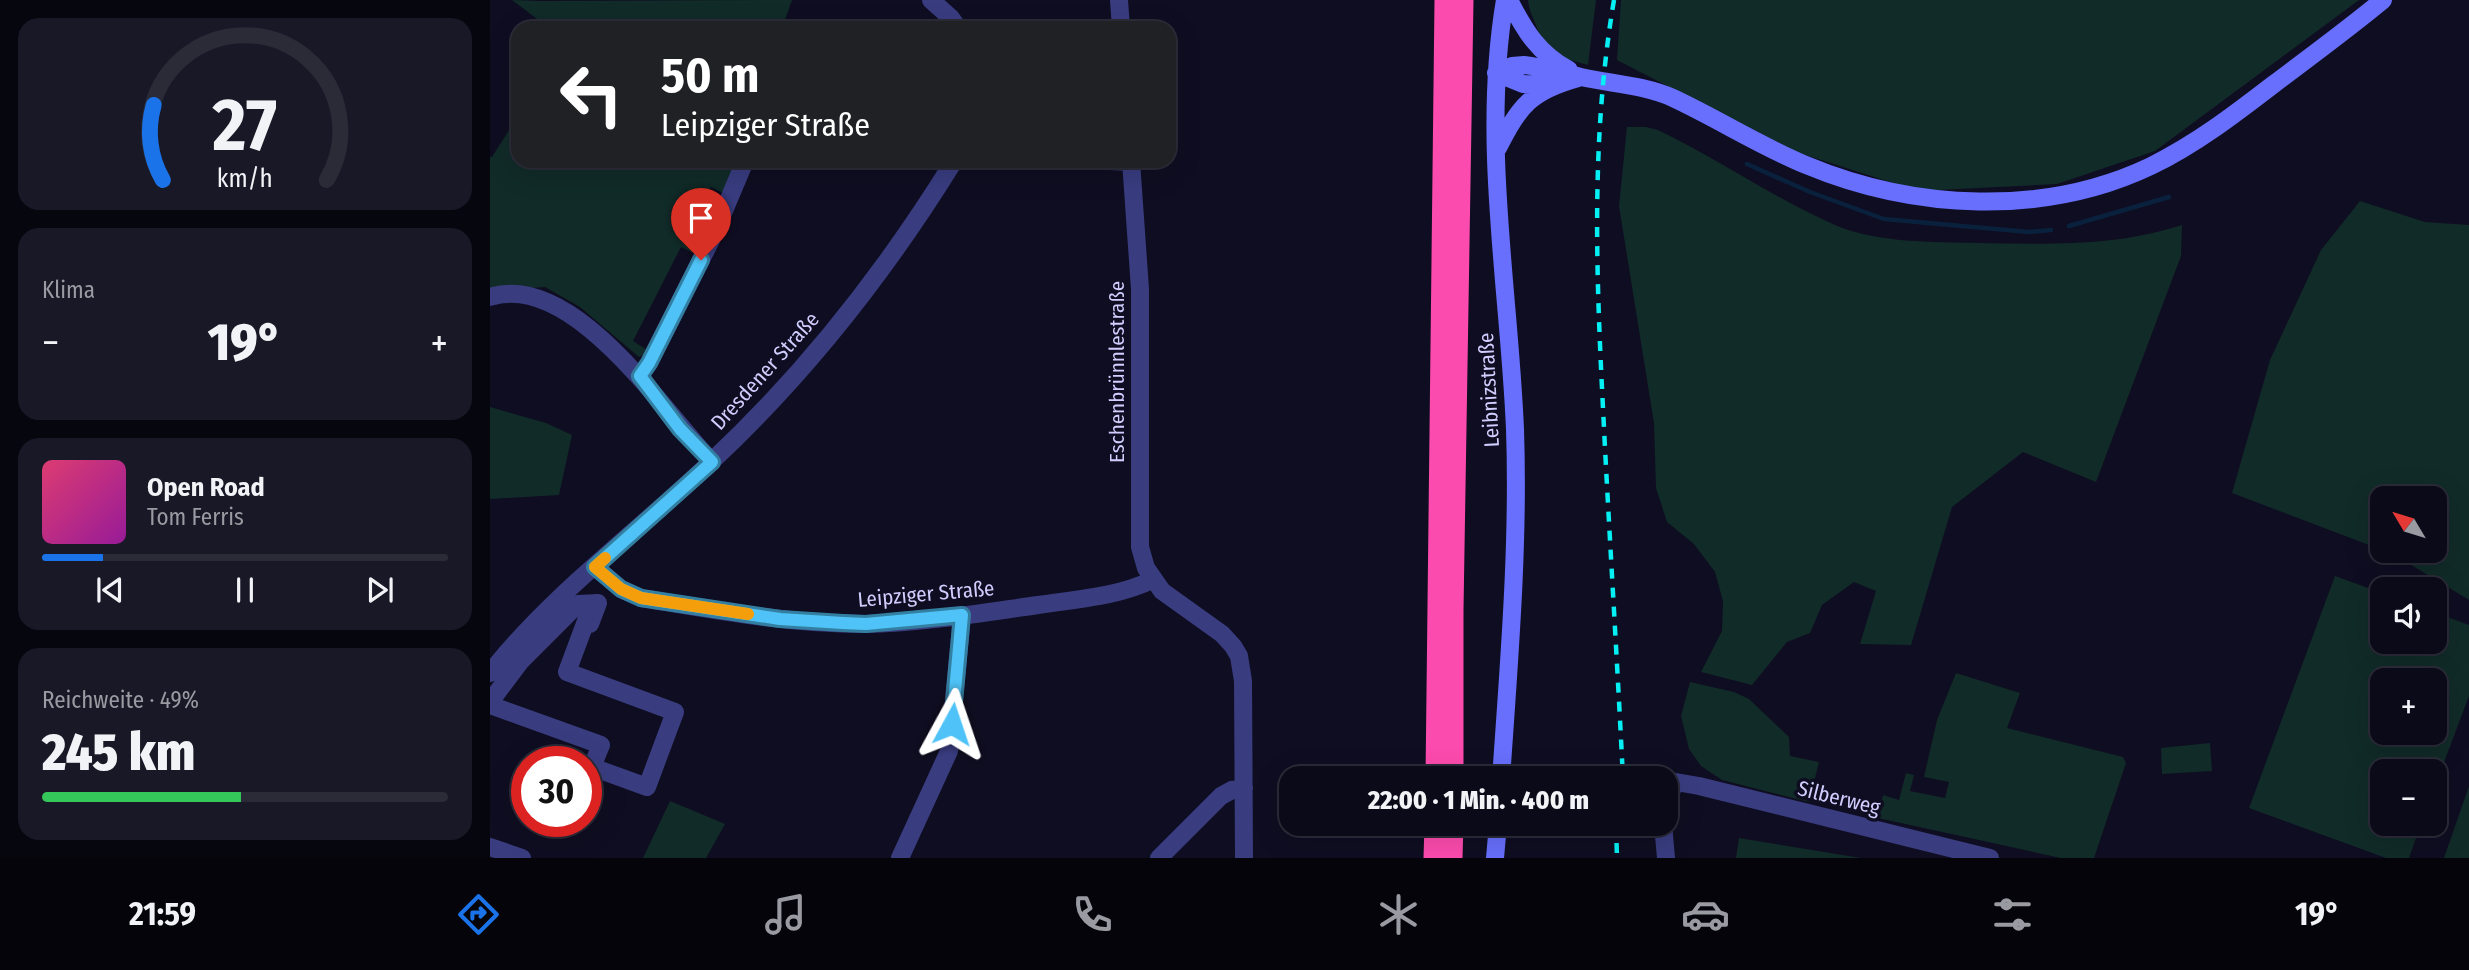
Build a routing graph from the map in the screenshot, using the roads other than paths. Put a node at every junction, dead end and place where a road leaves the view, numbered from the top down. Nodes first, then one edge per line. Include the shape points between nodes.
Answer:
1 (931, 0) edge
2 (1119, 0) edge
3 (1445, 0) edge
4 (1462, 0) edge
5 (1507, 0) edge
6 (2383, 0) edge
7 (953, 21) edge
8 (1120, 21) edge
9 (1496, 73) junction
10 (1581, 77) junction
11 (1552, 85) junction
12 (1496, 151) junction
13 (742, 168) edge
14 (950, 168) edge
15 (1131, 168) edge
16 (490, 296) edge
17 (640, 376) junction
18 (712, 462) junction
19 (595, 567) junction
20 (1152, 580) junction
21 (962, 615) junction
22 (490, 673) edge
23 (490, 704) edge
24 (1436, 766) edge
25 (1453, 766) edge
26 (1502, 766) edge
27 (1678, 783) edge
28 (1244, 788) junction
29 (1435, 836) edge
30 (1453, 836) edge
31 (1497, 836) edge
32 (1664, 836) edge
33 (490, 847) edge
34 (1946, 853) edge
35 (522, 858) edge
36 (901, 858) edge
37 (1158, 858) edge
38 (1244, 858) edge
39 (1434, 858) edge
40 (1452, 858) edge
41 (1495, 858) edge
42 (1666, 858) edge
43 (1990, 858) edge

1 - 7 street
2 - 8 street
3 - 24 highway
4 - 25 highway
5 - 9 street, Leibnizstraße
5 - 10 street via 1529,37 1555,63
6 - 10 street via 2204,136 2150,166 2062,195 2016,201 1957,201 1867,186 1804,165 1673,98 1643,87
9 - 10 street via 1524,65
9 - 11 street via 1523,84
9 - 12 street, Leibnizstraße
10 - 11 street
11 - 12 street via 1523,106
12 - 26 street, Leibnizstraße via 1517,505
13 - 17 street via 715,232
14 - 18 street, Dresdener Straße via 857,301 786,387
15 - 20 street, Eschenbrünnlestraße via 1140,289 1139,535
16 - 17 street via 519,294 550,302 574,317
17 - 18 street
18 - 19 street, Dresdener Straße
19 - 21 street, Leipziger Straße via 621,589 641,598 780,619 866,624
19 - 22 street, Dresdener Straße via 533,624
20 - 21 street, Leipziger Straße via 1121,592
20 - 28 street via 1222,634 1239,656
21 - 36 street via 950,751
23 - 23 street via 520,662 578,604 598,603 566,672 675,712 647,786 593,767 601,745
27 - 34 street, Silberweg
28 - 37 street via 1221,796
28 - 38 street
29 - 39 highway
30 - 40 highway
31 - 41 street
32 - 42 street
33 - 35 street
34 - 43 street, Silberweg

